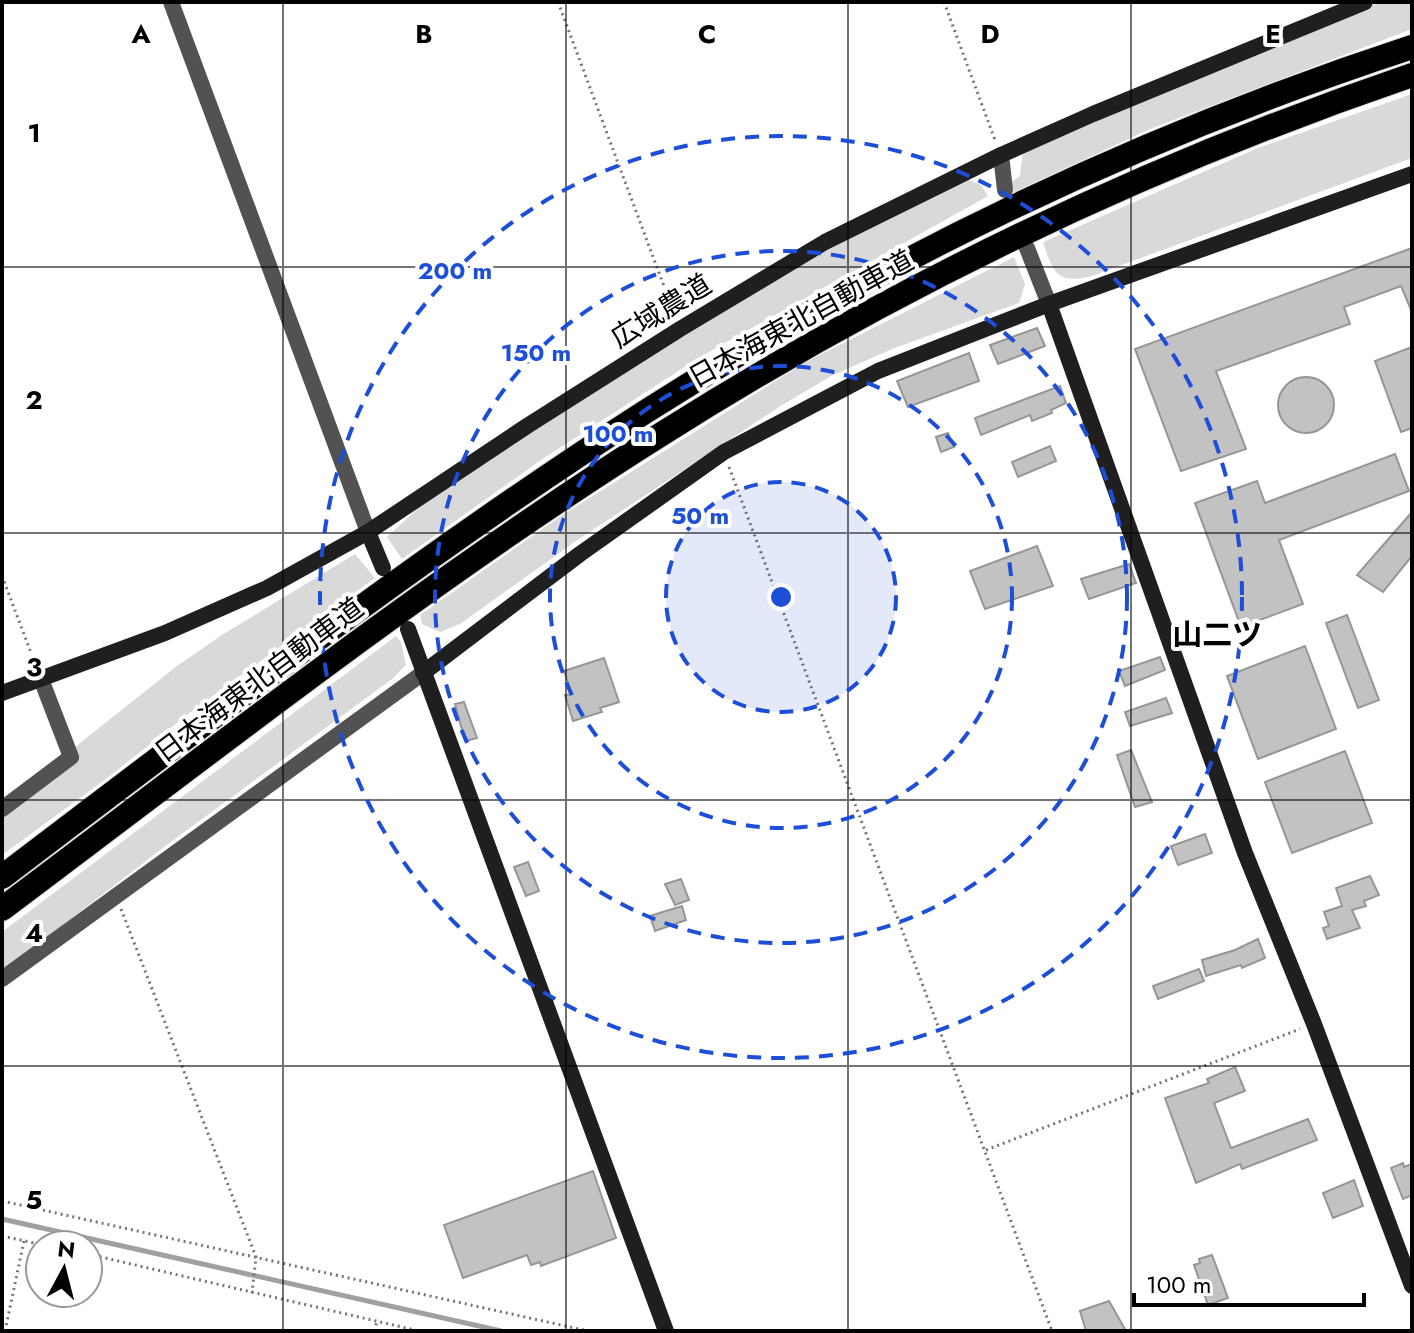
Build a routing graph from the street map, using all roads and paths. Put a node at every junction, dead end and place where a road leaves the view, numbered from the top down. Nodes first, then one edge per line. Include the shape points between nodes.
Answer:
1 (171, 2) edge
2 (558, 2) edge
3 (944, 2) edge
4 (1365, 2) edge
5 (1336, 7) edge
6 (1412, 47) edge
7 (1412, 75) edge
8 (1001, 155) junction
9 (1412, 174) edge
10 (1005, 190) dead end
11 (1027, 248) dead end
12 (1049, 304) junction
13 (680, 329) junction
14 (724, 452) junction
15 (368, 532) junction
16 (383, 568) dead end
17 (2, 576) edge
18 (408, 629) dead end
19 (423, 673) junction
20 (41, 679) junction
21 (2, 693) edge
22 (2, 809) edge
23 (2, 877) edge
24 (115, 894) junction
25 (2, 909) edge
26 (2, 979) edge
27 (1314, 1024) junction
28 (986, 1150) junction
29 (2, 1201) edge
30 (2, 1236) edge
31 (24, 1241) joint
32 (256, 1257) junction
33 (104, 1258) edge
34 (1412, 1286) edge
35 (252, 1293) junction
36 (377, 1321) junction
37 (5, 1331) edge
38 (374, 1331) edge
39 (419, 1331) edge
40 (588, 1331) edge
41 (666, 1331) edge
42 (1052, 1331) edge

1 - 15 street
2 - 13 path
3 - 8 path
4 - 5 street, 広域農道
5 - 8 street, 広域農道
6 - 23 highway, 日本海東北自動車道 via 1246,107 1067,183 921,254 735,358 462,535
7 - 25 highway, 日本海東北自動車道 via 1255,132 1100,198 934,279 748,381 476,558
8 - 10 street
8 - 13 street, 広域農道 via 825,242
9 - 12 street
11 - 12 street
12 - 14 street via 878,371
12 - 27 street via 1245,853
13 - 15 street, 広域農道
14 - 19 street
14 - 28 path
15 - 16 street
15 - 20 street, 広域農道 via 217,612
17 - 20 path
18 - 19 street
19 - 24 street
19 - 41 street
20 - 21 street, 広域農道
20 - 22 street via 71,757
24 - 26 street
24 - 32 path
27 - 28 path
27 - 34 street
28 - 42 path
29 - 32 path
30 - 31 path
31 - 37 path
32 - 35 path
32 - 40 path
33 - 35 path
35 - 36 path
36 - 38 path
36 - 39 path

